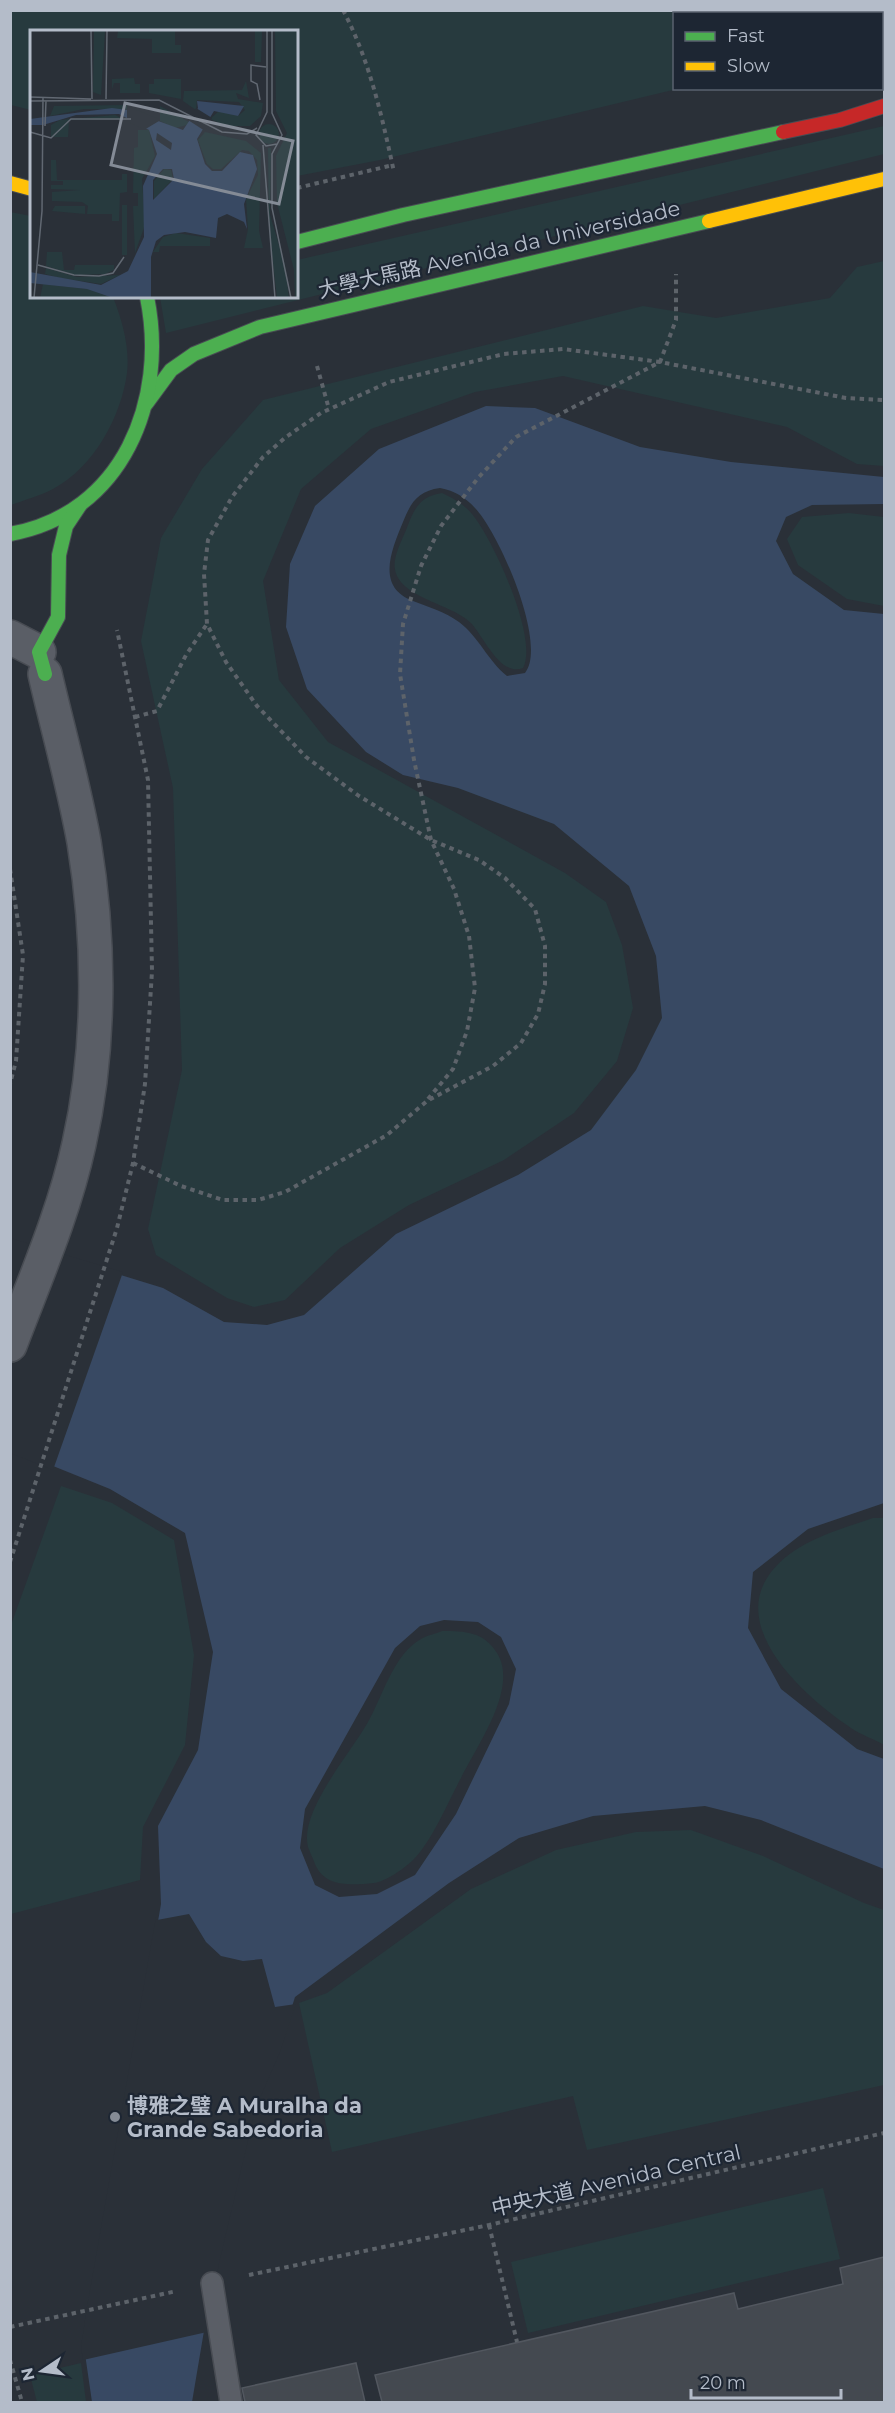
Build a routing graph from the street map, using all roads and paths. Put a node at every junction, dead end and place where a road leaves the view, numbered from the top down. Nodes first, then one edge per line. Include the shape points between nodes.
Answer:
1 (343, 10) edge
2 (885, 106) edge
3 (393, 165) junction
4 (885, 178) edge
5 (10, 183) edge
6 (30, 188) edge
7 (298, 188) edge
8 (404, 215) junction
9 (667, 232) junction
10 (298, 242) edge
11 (147, 298) edge
12 (660, 362) junction
13 (317, 366) dead end
14 (885, 400) edge
15 (146, 404) junction
16 (329, 409) junction
17 (80, 506) junction
18 (10, 534) edge
19 (207, 624) junction
20 (31, 654) edge
21 (135, 717) dead end
22 (431, 840) junction
23 (10, 869) edge
24 (10, 1084) edge
25 (427, 1101) junction
26 (133, 1163) dead end
27 (10, 1345) edge
28 (885, 2133) edge
29 (489, 2225) junction
30 (353, 2253) dead end
31 (212, 2283) dead end
32 (517, 2342) dead end
33 (10, 2360) edge
34 (22, 2403) edge
35 (231, 2403) edge

1 - 3 path via 365,58
2 - 8 main road via 840,120
3 - 7 path
3 - 8 path
4 - 9 main road, 大學大馬路 Avenida da Universidade
5 - 6 main road
8 - 10 main road
9 - 12 path via 676,275 676,320
9 - 15 main road, 大學大馬路 Avenida da Universidade via 260,327 194,354 171,370
11 - 15 main road via 156,363
12 - 14 path via 846,398
12 - 16 path via 563,350 504,354 389,382
12 - 22 path via 516,437 441,526 421,566 403,624 400,674
13 - 16 path
15 - 17 main road via 131,442 108,476
16 - 19 path via 286,436 263,457 232,497 208,540 204,574
17 - 18 main road via 60,519
17 - 20 main road via 66,526 59,555 58,617
19 - 21 path via 157,711
19 - 22 path via 226,662 257,706 306,757
20 - 27 street via 84,842 93,924 95,998 91,1072 80,1142 67,1193
22 - 25 path via 454,889 466,927 475,988 453,1069
22 - 25 path via 479,860 506,878 535,909 545,946 545,984 538,1014 521,1043 494,1066
23 - 24 path via 23,955 16,1061
25 - 26 path via 387,1135 285,1192 258,1200 223,1200 181,1186
28 - 29 path, 中央大道 Avenida Central
29 - 30 path, 中央大道 Avenida Central
29 - 32 path
31 - 35 lane
33 - 34 path

